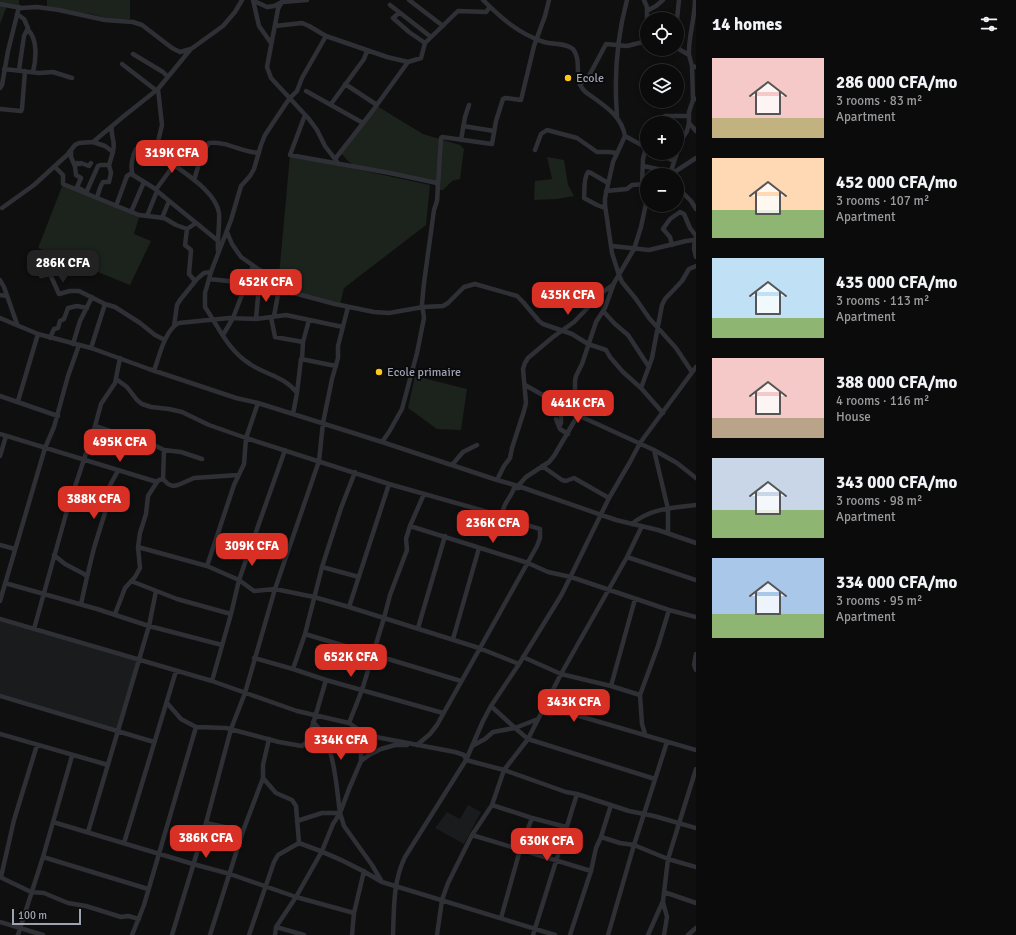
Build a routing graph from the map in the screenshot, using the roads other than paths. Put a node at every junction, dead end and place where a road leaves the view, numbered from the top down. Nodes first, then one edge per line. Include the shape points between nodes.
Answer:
1 (242, 0) edge
2 (307, 0) edge
3 (409, 0) edge
4 (483, 0) edge
5 (549, 0) edge
6 (627, 0) edge
7 (644, 0) edge
8 (663, 0) edge
9 (679, 0) edge
10 (696, 0) edge
11 (254, 1) edge
12 (283, 1) edge
13 (0, 4) edge
14 (390, 5) dead end
15 (19, 7) junction
16 (490, 7) junction
17 (647, 11) joint
18 (678, 12) edge
19 (399, 13) junction
20 (17, 14) junction
21 (275, 26) junction
22 (443, 26) junction
23 (28, 30) junction
24 (691, 33) junction
25 (326, 36) junction
26 (696, 36) edge
27 (431, 37) junction
28 (536, 39) junction
29 (271, 43) junction
30 (425, 43) junction
31 (640, 43) edge
32 (619, 46) junction
33 (191, 49) junction
34 (367, 51) junction
35 (684, 53) edge
36 (133, 54) dead end
37 (689, 56) junction
38 (408, 62) junction
39 (122, 64) dead end
40 (694, 67) edge
41 (4, 69) junction
42 (19, 70) junction
43 (25, 71) junction
44 (33, 72) junction
45 (72, 78) dead end
46 (168, 78) junction
47 (345, 84) junction
48 (580, 85) junction
49 (0, 88) edge
50 (158, 90) junction
51 (306, 91) dead end
52 (289, 99) junction
53 (694, 100) edge
54 (331, 104) junction
55 (377, 105) junction
56 (469, 105) dead end
57 (0, 109) edge
58 (305, 115) junction
59 (617, 116) junction
60 (684, 116) edge
61 (688, 116) junction
62 (363, 123) junction
63 (689, 123) junction
64 (112, 126) junction
65 (463, 126) junction
66 (494, 131) junction
67 (696, 131) edge
68 (625, 136) junction
69 (684, 136) edge
70 (461, 140) junction
71 (93, 142) junction
72 (640, 144) edge
73 (156, 148) junction
74 (535, 150) dead end
75 (71, 151) junction
76 (113, 151) junction
77 (259, 153) junction
78 (617, 153) junction
79 (696, 158) edge
80 (644, 160) edge
81 (337, 161) junction
82 (674, 161) edge
83 (91, 163) dead end
84 (199, 164) junction
85 (109, 165) junction
86 (174, 166) junction
87 (643, 166) joint
88 (55, 167) junction
89 (75, 167) junction
90 (653, 168) edge
91 (672, 168) edge
92 (680, 168) edge
93 (132, 173) junction
94 (194, 180) junction
95 (144, 182) junction
96 (438, 183) junction
97 (608, 183) junction
98 (640, 184) edge
99 (157, 190) junction
100 (606, 191) junction
101 (86, 193) junction
102 (684, 193) edge
103 (97, 198) junction
104 (169, 201) junction
105 (694, 202) edge
106 (116, 206) junction
107 (2, 208) dead end
108 (605, 208) junction
109 (696, 209) edge
110 (132, 212) junction
111 (644, 212) edge
112 (147, 216) junction
113 (162, 218) junction
114 (196, 222) junction
115 (187, 229) junction
116 (227, 232) junction
117 (695, 237) edge
118 (217, 240) junction
119 (672, 245) junction
120 (612, 246) junction
121 (634, 249) junction
122 (218, 254) junction
123 (696, 257) edge
124 (253, 266) junction
125 (696, 267) edge
126 (281, 271) dead end
127 (211, 272) junction
128 (619, 275) junction
129 (41, 276) dead end
130 (209, 279) junction
131 (0, 280) edge
132 (195, 281) junction
133 (247, 283) junction
134 (614, 284) junction
135 (259, 286) junction
136 (279, 289) junction
137 (0, 295) edge
138 (7, 296) junction
139 (92, 297) junction
140 (105, 304) junction
141 (348, 307) junction
142 (423, 307) junction
143 (87, 308) junction
144 (603, 311) junction
145 (273, 317) junction
146 (0, 318) edge
147 (233, 318) junction
148 (256, 319) junction
149 (213, 320) junction
150 (309, 320) junction
151 (17, 324) junction
152 (174, 326) junction
153 (343, 328) junction
154 (657, 328) junction
155 (563, 330) junction
156 (38, 334) junction
157 (223, 335) junction
158 (50, 338) junction
159 (165, 340) junction
160 (303, 342) junction
161 (73, 344) junction
162 (588, 344) junction
163 (80, 345) junction
164 (91, 348) junction
165 (120, 358) junction
166 (302, 359) junction
167 (336, 366) junction
168 (649, 367) junction
169 (696, 367) edge
170 (154, 371) junction
171 (692, 372) junction
172 (116, 379) junction
173 (525, 385) junction
174 (641, 388) junction
175 (298, 393) junction
176 (0, 396) edge
177 (18, 401) junction
178 (258, 403) junction
179 (575, 412) junction
180 (663, 413) junction
181 (294, 414) junction
182 (58, 416) junction
183 (556, 419) dead end
184 (323, 423) junction
185 (95, 426) junction
186 (559, 427) junction
187 (0, 434) edge
188 (568, 434) junction
189 (6, 436) junction
190 (246, 438) junction
191 (382, 442) junction
192 (640, 443) junction
193 (477, 445) dead end
194 (45, 448) junction
195 (164, 450) junction
196 (285, 450) junction
197 (654, 450) junction
198 (0, 456) edge
199 (202, 459) dead end
200 (84, 460) junction
201 (319, 461) junction
202 (452, 465) junction
203 (542, 466) junction
204 (118, 471) junction
205 (355, 472) junction
206 (238, 475) junction
207 (696, 478) edge
208 (163, 479) junction
209 (497, 480) junction
210 (157, 482) junction
211 (389, 484) junction
212 (518, 486) junction
213 (526, 489) junction
214 (424, 494) junction
215 (609, 498) junction
216 (696, 505) edge
217 (668, 509) junction
218 (600, 515) junction
219 (515, 520) junction
220 (632, 524) junction
221 (410, 526) junction
222 (642, 526) junction
223 (668, 533) junction
224 (445, 536) junction
225 (696, 543) edge
226 (0, 545) edge
227 (138, 546) junction
228 (479, 548) junction
229 (15, 549) junction
230 (54, 555) junction
231 (627, 557) junction
232 (528, 563) junction
233 (207, 566) junction
234 (322, 567) junction
235 (87, 577) junction
236 (359, 577) junction
237 (571, 577) junction
238 (239, 580) junction
239 (696, 580) edge
240 (131, 581) junction
241 (5, 583) junction
242 (275, 589) junction
243 (609, 590) junction
244 (156, 591) junction
245 (43, 594) junction
246 (314, 597) junction
247 (635, 599) junction
248 (0, 601) edge
249 (81, 604) junction
250 (349, 607) junction
251 (669, 610) junction
252 (115, 614) junction
253 (231, 614) junction
254 (696, 617) edge
255 (384, 618) junction
256 (0, 619) edge
257 (149, 626) junction
258 (418, 628) junction
259 (34, 629) junction
260 (305, 634) junction
261 (453, 639) junction
262 (222, 645) junction
263 (479, 648) junction
264 (373, 654) junction
265 (696, 654) edge
266 (523, 657) junction
267 (254, 658) junction
268 (139, 661) junction
269 (519, 664) junction
270 (293, 669) junction
271 (696, 670) edge
272 (176, 671) junction
273 (561, 674) junction
274 (326, 680) junction
275 (212, 681) junction
276 (461, 681) junction
277 (610, 686) junction
278 (362, 690) junction
279 (244, 693) junction
280 (640, 695) junction
281 (0, 696) edge
282 (167, 703) junction
283 (492, 706) junction
284 (545, 706) junction
285 (443, 713) junction
286 (315, 715) junction
287 (538, 719) junction
288 (313, 722) junction
289 (349, 723) junction
290 (196, 726) junction
291 (515, 728) junction
292 (231, 729) junction
293 (118, 731) junction
294 (361, 731) junction
295 (645, 734) junction
296 (0, 736) edge
297 (528, 739) junction
298 (269, 740) junction
299 (154, 742) junction
300 (667, 742) junction
301 (37, 745) junction
302 (417, 745) junction
303 (472, 746) junction
304 (696, 750) edge
305 (72, 756) junction
306 (466, 760) junction
307 (361, 761) junction
308 (108, 765) junction
309 (696, 769) edge
310 (504, 770) junction
311 (263, 778) junction
312 (654, 779) junction
313 (690, 786) junction
314 (696, 788) edge
315 (577, 794) junction
316 (492, 805) junction
317 (612, 805) junction
318 (340, 813) junction
319 (645, 814) junction
320 (532, 818) junction
321 (297, 821) junction
322 (53, 822) junction
323 (206, 823) junction
324 (679, 823) junction
325 (566, 827) junction
326 (696, 828) edge
327 (243, 831) junction
328 (88, 832) junction
329 (472, 835) junction
330 (601, 837) junction
331 (124, 843) junction
332 (299, 843) junction
333 (634, 845) junction
334 (520, 850) junction
335 (322, 851) junction
336 (159, 854) junction
337 (43, 857) junction
338 (668, 859) junction
339 (556, 861) junction
340 (193, 864) junction
341 (696, 867) edge
342 (364, 871) junction
343 (591, 871) junction
344 (230, 874) junction
345 (0, 877) edge
346 (382, 882) junction
347 (265, 886) junction
348 (396, 887) junction
349 (148, 889) junction
350 (31, 892) junction
351 (664, 892) junction
352 (296, 897) junction
353 (442, 900) junction
354 (663, 901) junction
355 (696, 903) edge
356 (354, 913) junction
357 (501, 918) junction
358 (139, 919) junction
359 (0, 922) edge
360 (276, 927) junction
361 (20, 928) junction
362 (696, 928) edge
363 (535, 929) junction
364 (18, 935) edge
365 (43, 935) edge
366 (132, 935) edge
367 (172, 935) edge
368 (210, 935) edge
369 (248, 935) edge
370 (275, 935) edge
371 (304, 935) edge
372 (352, 935) edge
373 (393, 935) edge
374 (437, 935) edge
375 (533, 935) edge
376 (555, 935) edge
377 (570, 935) edge
378 (608, 935) edge
379 (648, 935) edge
380 (664, 935) edge
381 (688, 935) edge

1 - 33 street via 223,26
2 - 12 street
3 - 22 street
4 - 16 street
5 - 28 street
6 - 32 street
7 - 17 street
8 - 17 street
9 - 18 street
10 - 24 street
11 - 12 street via 267,7
11 - 29 street via 260,26
12 - 21 street via 278,9
13 - 15 street
14 - 19 street
15 - 20 street
15 - 33 street via 42,7 105,20 127,21 142,25 176,51
16 - 22 street via 486,12 458,11
16 - 28 street via 502,19
19 - 27 street
19 - 30 street via 393,18
20 - 23 street via 24,19
20 - 41 street
21 - 25 street via 302,23
21 - 29 street
22 - 27 street
23 - 42 street via 24,36
23 - 44 street via 32,33 36,52
24 - 26 street
24 - 37 street
25 - 34 street
25 - 52 street via 297,91
27 - 30 street
28 - 48 street via 573,49
28 - 66 street via 521,100 504,98
29 - 52 street via 267,67 271,78
30 - 38 street via 421,58
31 - 32 street
32 - 48 street via 606,44 590,74
32 - 59 street via 615,87
33 - 46 street
34 - 38 street
34 - 47 street
35 - 37 street
36 - 46 street via 163,72
37 - 40 street
38 - 55 street
39 - 50 street
40 - 53 street
41 - 42 street
41 - 49 street
42 - 43 street
43 - 44 street
43 - 57 street via 22,109
44 - 45 street via 53,72
46 - 50 street
47 - 54 street
47 - 55 street
48 - 59 street via 583,91
50 - 64 street
50 - 73 street via 162,125
51 - 54 street
52 - 58 street
52 - 77 street via 265,136
53 - 61 street
54 - 62 street
55 - 62 street
56 - 65 street
58 - 81 street
58 - 81 street via 290,155
59 - 68 street
60 - 61 street
61 - 63 street
62 - 81 street
63 - 67 street
63 - 69 street
64 - 71 street
64 - 76 street
65 - 66 street
65 - 70 street
66 - 70 street via 492,144
68 - 72 street
68 - 78 street
70 - 96 street via 441,138
71 - 75 street via 79,144
71 - 76 street
73 - 86 street via 157,152
73 - 93 street via 143,146 136,149 132,157
74 - 78 street via 542,134 548,130 577,138 597,152
75 - 88 street
75 - 89 street
76 - 85 street
77 - 84 street via 241,150 224,143 209,144
77 - 116 street via 254,169 242,186
78 - 97 street
79 - 92 street
80 - 87 street
81 - 96 street
82 - 91 street
83 - 89 street via 89,166 77,163
84 - 86 street via 181,158
84 - 94 street
85 - 101 street via 98,166
85 - 103 street via 109,182 102,183
86 - 94 street
86 - 99 street
87 - 90 street
88 - 101 street via 63,175 63,184
88 - 107 street via 27,192
89 - 101 street via 76,175 81,178 77,188
93 - 95 street
93 - 106 street via 127,176
94 - 118 street via 211,197 219,213
95 - 99 street
95 - 110 street
96 - 142 street
97 - 100 street
97 - 108 street via 590,173 587,174 585,182 584,198
98 - 100 street
99 - 104 street
99 - 112 street
100 - 108 street
101 - 103 street
102 - 105 street
103 - 106 street
104 - 113 street
104 - 114 street
105 - 109 street
106 - 110 street
108 - 120 street
110 - 112 street
111 - 121 street
112 - 113 street
113 - 115 street
114 - 115 street
114 - 118 street
115 - 132 street via 185,244 191,250 189,274
116 - 122 street
116 - 124 street via 241,257
117 - 119 street
117 - 119 street via 684,214 680,212 670,219 663,229 670,237
117 - 123 street
118 - 122 street
119 - 121 street via 649,250
120 - 121 street
120 - 128 street
121 - 128 street
122 - 127 street
124 - 126 street via 263,272
124 - 133 street
125 - 154 street via 689,268 682,281 665,299
127 - 130 street
127 - 132 street via 204,273
128 - 134 street
128 - 154 street
129 - 139 street via 50,274 59,294 76,290
130 - 133 street
130 - 149 street via 204,304
131 - 138 street
132 - 152 street via 177,305
133 - 135 street
133 - 147 street
134 - 144 street
134 - 155 street
135 - 136 street
135 - 148 street
136 - 141 street
136 - 145 street
137 - 138 street
138 - 151 street
139 - 140 street
139 - 143 street
140 - 159 street via 120,310 155,336
140 - 164 street
141 - 142 street via 381,313
141 - 153 street
142 - 155 street via 446,305 464,287 479,284 516,296 543,324
142 - 191 street via 423,326 404,402 396,421
143 - 158 street via 68,308 64,319 60,321 58,328 54,329
143 - 161 street
144 - 162 street
144 - 168 street via 628,335
145 - 148 street
145 - 150 street via 286,316
145 - 160 street via 275,337
146 - 151 street
147 - 148 street
147 - 149 street
147 - 157 street
149 - 152 street via 179,323
149 - 157 street
150 - 153 street
150 - 160 street
151 - 156 street
152 - 159 street
153 - 167 street
154 - 168 street
154 - 171 street via 676,348
155 - 162 street
155 - 173 street via 528,358 523,369
156 - 158 street
156 - 177 street
157 - 175 street via 229,346 243,360 285,382
158 - 161 street
159 - 170 street
160 - 166 street
161 - 163 street
162 - 174 street via 606,350 623,372
162 - 179 street via 575,381
163 - 164 street
163 - 182 street via 68,376
164 - 165 street
165 - 170 street
165 - 172 street
166 - 167 street
166 - 175 street
167 - 184 street
168 - 174 street
169 - 171 street
170 - 178 street
171 - 180 street
172 - 185 street via 101,404
172 - 190 street via 142,404 182,412
173 - 179 street via 569,406
173 - 209 street via 526,403 510,458
174 - 180 street
175 - 181 street
176 - 177 street
177 - 182 street
178 - 181 street
178 - 190 street
179 - 186 street via 561,415
179 - 188 street
179 - 192 street
180 - 192 street
181 - 184 street
182 - 194 street
183 - 186 street
184 - 191 street
184 - 201 street
185 - 195 street
185 - 200 street
186 - 188 street
187 - 189 street
188 - 203 street via 554,456
189 - 194 street
189 - 198 street
190 - 196 street
190 - 206 street via 244,464
191 - 202 street
192 - 197 street
192 - 215 street
193 - 202 street via 463,452
194 - 200 street
194 - 229 street
195 - 199 street
195 - 208 street
196 - 201 street
196 - 238 street
197 - 207 street
197 - 217 street
200 - 204 street
200 - 230 street
201 - 205 street
201 - 242 street
202 - 209 street
203 - 212 street
203 - 215 street via 562,480 574,478
204 - 210 street
204 - 235 street via 106,498 108,503
205 - 211 street
205 - 234 street
206 - 208 street via 194,478 173,486
206 - 233 street
208 - 210 street
209 - 212 street
210 - 227 street via 148,496
211 - 214 street
211 - 236 street
212 - 213 street
213 - 218 street
213 - 219 street via 514,488 505,502 503,510
214 - 219 street
214 - 221 street
215 - 218 street
216 - 217 street
217 - 220 street via 647,513
217 - 223 street
218 - 220 street
218 - 237 street
219 - 232 street via 540,529 540,538
220 - 222 street
221 - 224 street
221 - 255 street via 406,539 407,550
222 - 223 street
222 - 231 street
223 - 225 street
224 - 228 street
224 - 258 street
226 - 229 street
227 - 233 street
227 - 240 street via 140,568
228 - 232 street
228 - 261 street
229 - 241 street
230 - 235 street
230 - 245 street
231 - 239 street
231 - 243 street
232 - 237 street via 548,572
232 - 263 street
233 - 238 street
234 - 236 street
234 - 246 street
235 - 249 street
236 - 250 street
237 - 243 street
237 - 266 street
238 - 242 street via 254,591
238 - 253 street
240 - 244 street
240 - 252 street via 122,594
241 - 245 street
241 - 248 street
242 - 246 street
242 - 267 street
243 - 247 street
243 - 273 street
244 - 253 street
244 - 257 street
245 - 249 street
245 - 259 street
246 - 250 street
246 - 260 street
247 - 251 street
247 - 277 street
249 - 252 street
250 - 255 street
251 - 254 street
251 - 280 street
252 - 257 street
253 - 262 street
255 - 258 street
255 - 264 street
256 - 259 street
257 - 262 street
257 - 268 street
258 - 261 street
259 - 268 street
260 - 264 street
260 - 270 street
261 - 263 street
262 - 275 street
263 - 269 street
263 - 276 street
264 - 276 street
264 - 278 street
265 - 271 street
266 - 269 street
266 - 273 street
267 - 270 street
267 - 279 street
268 - 272 street
268 - 293 street
269 - 283 street
270 - 274 street
272 - 275 street
272 - 282 street
273 - 277 street
273 - 284 street
274 - 278 street
274 - 286 street
275 - 279 street
276 - 285 street
277 - 280 street
278 - 285 street
278 - 289 street
279 - 286 street
279 - 292 street
280 - 295 street
281 - 293 street
282 - 290 street via 182,719
282 - 299 street
283 - 291 street
283 - 303 street
284 - 287 street
284 - 295 street
285 - 302 street via 430,734
286 - 288 street
286 - 289 street
287 - 291 street
287 - 297 street
288 - 298 street via 308,741 302,746
288 - 318 street via 322,732 329,747
289 - 294 street
290 - 292 street
290 - 336 street
291 - 297 street
291 - 303 street via 493,732
292 - 298 street
292 - 323 street
293 - 299 street
293 - 308 street
294 - 302 street via 376,737
294 - 307 street
295 - 300 street
296 - 301 street
297 - 310 street
297 - 312 street
298 - 311 street
299 - 331 street
300 - 304 street
300 - 312 street
301 - 305 street
301 - 345 street
302 - 306 street via 461,754
302 - 307 street via 395,745 369,755
303 - 306 street
305 - 308 street
305 - 322 street
306 - 310 street
306 - 348 street via 405,857 399,868
307 - 318 street
308 - 328 street
309 - 313 street
310 - 315 street
310 - 316 street
311 - 321 street via 276,793 294,802
311 - 327 street
312 - 319 street
313 - 314 street
313 - 324 street
315 - 317 street
315 - 325 street
316 - 320 street
316 - 329 street
317 - 319 street
317 - 330 street
318 - 321 street via 322,813
318 - 335 street
318 - 346 street via 344,826
319 - 324 street
319 - 333 street
320 - 325 street
320 - 334 street
321 - 332 street
322 - 328 street
322 - 337 street
323 - 327 street
323 - 340 street
324 - 326 street
324 - 338 street
325 - 339 street
327 - 344 street
328 - 331 street
329 - 334 street
329 - 353 street
330 - 333 street
330 - 343 street
331 - 336 street
332 - 335 street
332 - 347 street via 278,856
333 - 338 street
333 - 378 street
334 - 339 street
334 - 357 street
335 - 342 street
335 - 352 street
336 - 340 street
336 - 349 street
337 - 349 street
337 - 350 street
338 - 341 street
338 - 351 street
339 - 343 street
339 - 363 street
340 - 344 street
340 - 367 street
342 - 346 street
342 - 356 street
343 - 377 street
344 - 347 street
344 - 368 street
345 - 350 street
346 - 348 street
347 - 352 street
347 - 369 street
348 - 353 street
348 - 373 street
349 - 358 street
350 - 358 street via 44,893 68,903 121,917
350 - 361 street
351 - 354 street
351 - 355 street
352 - 356 street
352 - 360 street
353 - 357 street
353 - 374 street
354 - 379 street
354 - 380 street via 667,917
356 - 372 street
357 - 363 street
358 - 366 street
359 - 361 street
360 - 370 street
360 - 371 street
361 - 364 street
361 - 365 street
362 - 381 street
363 - 375 street
363 - 376 street

